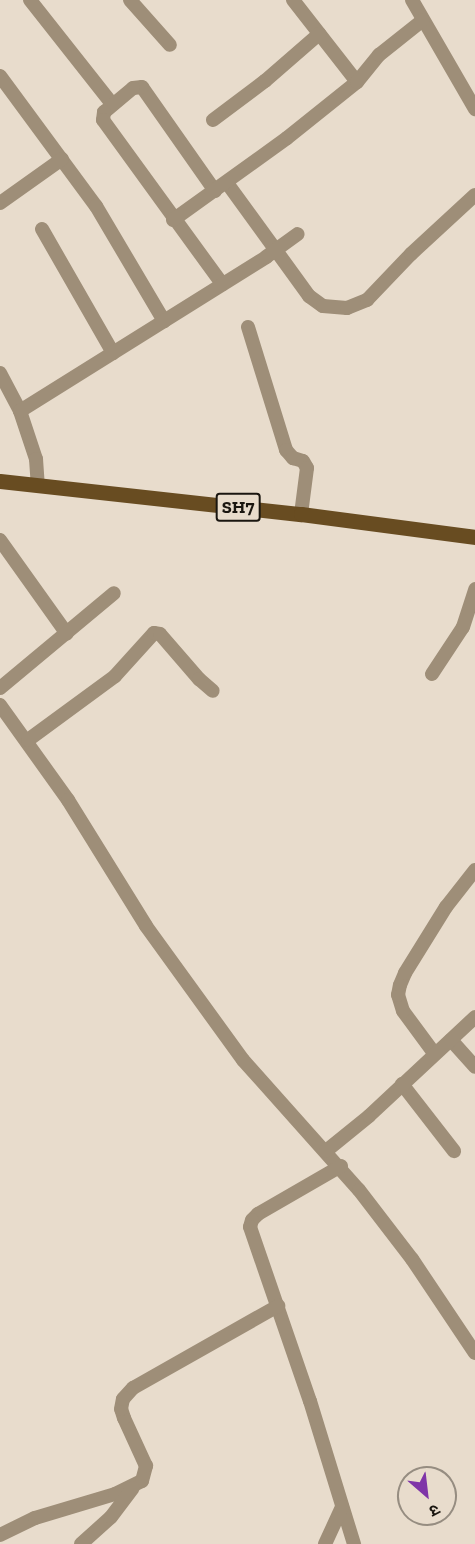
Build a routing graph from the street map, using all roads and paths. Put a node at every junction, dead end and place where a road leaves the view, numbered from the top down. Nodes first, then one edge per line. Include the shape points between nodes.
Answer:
1 (30, 0) edge
2 (130, 0) edge
3 (293, 0) edge
4 (412, 0) edge
5 (423, 20) junction
6 (319, 34) junction
7 (170, 45) dead end
8 (0, 76) edge
9 (357, 82) junction
10 (473, 101) edge
11 (112, 104) junction
12 (213, 120) dead end
13 (62, 159) junction
14 (221, 187) junction
15 (475, 195) edge
16 (0, 203) edge
17 (173, 220) junction
18 (42, 229) dead end
19 (298, 234) dead end
20 (276, 250) junction
21 (222, 284) junction
22 (164, 321) junction
23 (248, 327) dead end
24 (113, 353) junction
25 (0, 373) edge
26 (20, 411) junction
27 (0, 481) edge
28 (38, 485) junction
29 (301, 514) junction
30 (475, 537) edge
31 (0, 540) edge
32 (475, 589) edge
33 (114, 593) dead end
34 (472, 615) edge
35 (67, 634) junction
36 (432, 674) dead end
37 (0, 688) edge
38 (213, 691) dead end
39 (0, 705) edge
40 (28, 740) junction
41 (475, 870) edge
42 (475, 1017) edge
43 (452, 1040) junction
44 (434, 1053) junction
45 (475, 1067) edge
46 (402, 1084) junction
47 (326, 1151) junction
48 (454, 1151) dead end
49 (341, 1166) junction
50 (278, 1306) junction
51 (475, 1353) edge
52 (135, 1487) junction
53 (342, 1507) junction
54 (0, 1535) edge
55 (81, 1544) edge
56 (324, 1544) edge
57 (354, 1544) edge

1 - 11 street
2 - 7 street
3 - 6 street
4 - 5 street
5 - 9 street via 379,55
5 - 10 street
6 - 9 street
6 - 12 street
8 - 13 street
9 - 14 street
11 - 14 street via 133,88 142,87
11 - 17 street via 102,114 103,120
13 - 16 street
13 - 22 street via 104,220
14 - 17 street
14 - 20 street
15 - 20 street via 367,300 347,308 315,302 302,290
17 - 21 street
18 - 24 street
19 - 20 street
20 - 21 street
21 - 22 street
22 - 24 street
23 - 29 street via 286,450 307,468
24 - 26 street
25 - 26 street
26 - 28 street via 36,459
27 - 28 main road, SH7
28 - 29 main road, SH7
29 - 30 main road, SH7
31 - 35 street
32 - 34 street
33 - 35 street
34 - 36 street
35 - 37 street
38 - 40 street via 160,634 154,633 115,676
39 - 40 street
40 - 47 street via 173,966 260,1082
41 - 44 street via 440,916 400,985 402,1011
42 - 43 street
43 - 44 street
43 - 45 street
44 - 46 street
46 - 47 street
46 - 48 street
47 - 49 street
49 - 50 street via 252,1220 252,1234
49 - 51 street via 398,1240
50 - 52 street via 133,1388 123,1399 124,1418 146,1466 142,1481
50 - 53 street
52 - 54 street via 35,1518
52 - 55 street via 111,1517
53 - 56 street
53 - 57 street

